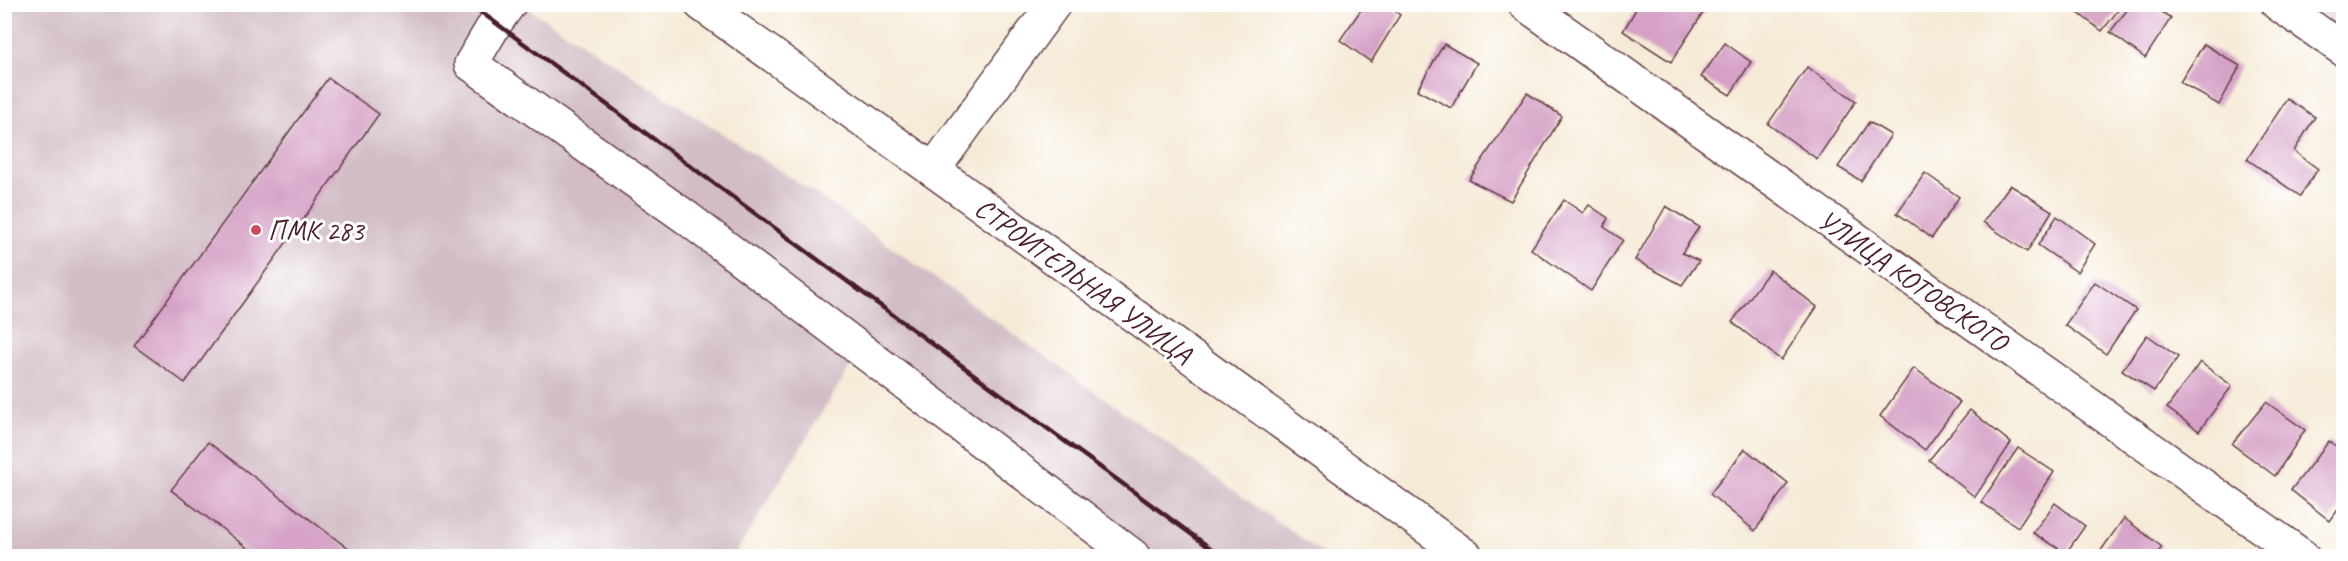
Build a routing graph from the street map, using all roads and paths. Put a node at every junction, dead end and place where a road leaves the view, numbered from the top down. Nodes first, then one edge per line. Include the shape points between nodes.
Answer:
1 (509, 4) edge
2 (701, 4) edge
3 (1054, 4) edge
4 (1525, 4) edge
5 (2278, 4) edge
6 (2343, 50) edge
7 (933, 170) junction
8 (1133, 556) edge
9 (1466, 556) edge
10 (2302, 556) edge

1 - 8 street via 471,64 687,218
2 - 7 street, СТРОИТЕЛЬНАЯ УЛИЦА
3 - 7 street
4 - 10 street, УЛИЦА КОТОВСКОГО
5 - 6 street
7 - 9 street, СТРОИТЕЛЬНАЯ УЛИЦА

